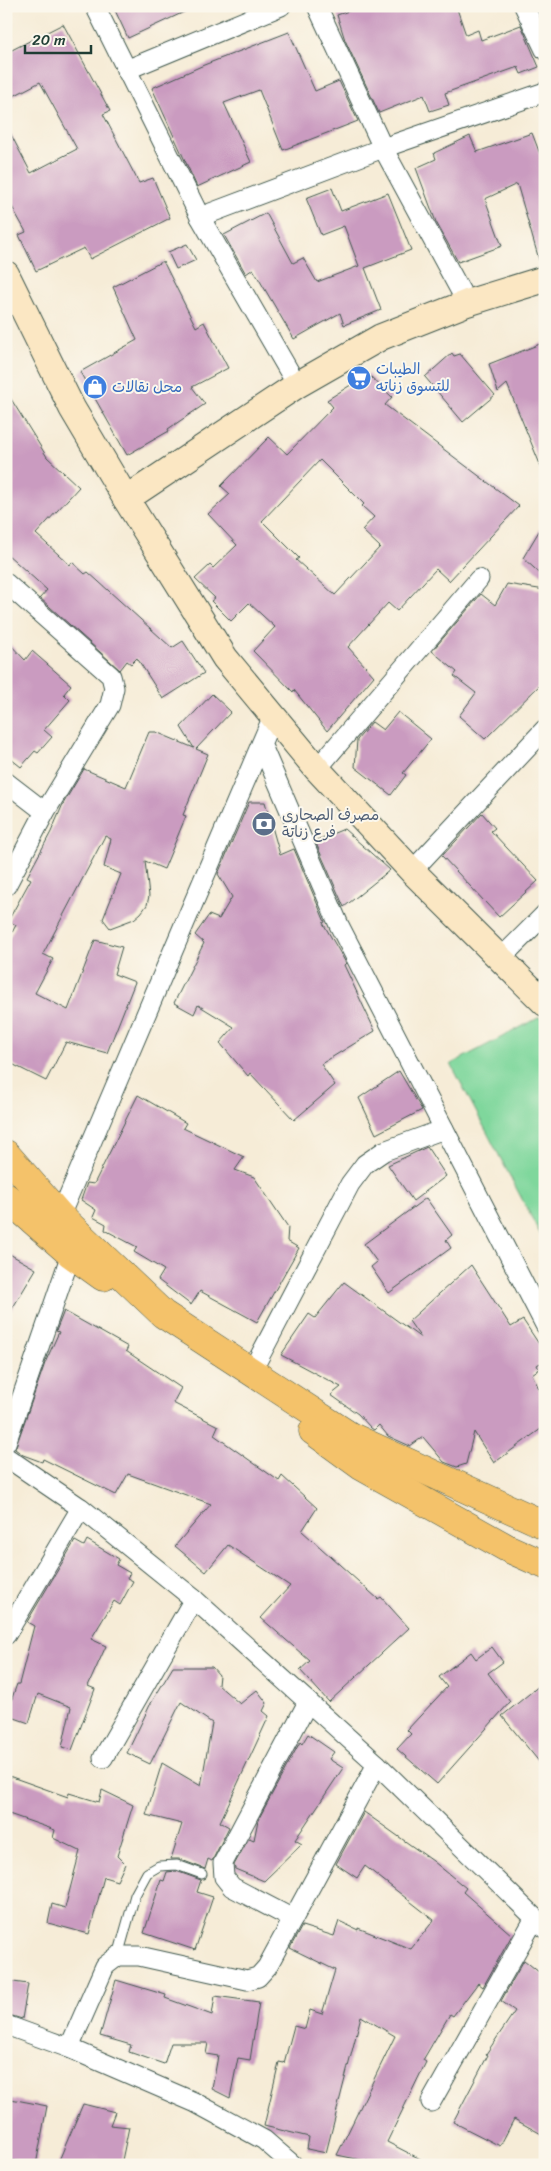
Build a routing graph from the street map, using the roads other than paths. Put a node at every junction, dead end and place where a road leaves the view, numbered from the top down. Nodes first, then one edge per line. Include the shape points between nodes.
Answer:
1 (95, 6) edge
2 (281, 6) edge
3 (317, 6) edge
4 (524, 6) edge
5 (545, 50) edge
6 (126, 70) junction
7 (545, 92) edge
8 (383, 148) junction
9 (200, 217) junction
10 (6, 274) edge
11 (545, 279) edge
12 (467, 303) junction
13 (297, 385) junction
14 (126, 499) junction
15 (479, 580) dead end
16 (6, 583) edge
17 (274, 716) junction
18 (545, 729) edge
19 (262, 746) junction
20 (317, 769) junction
21 (6, 782) edge
22 (45, 812) junction
23 (412, 871) junction
24 (6, 886) edge
25 (545, 914) edge
26 (500, 959) junction
27 (545, 1003) edge
28 (444, 1129) junction
29 (6, 1154) edge
30 (6, 1197) edge
31 (60, 1216) junction
32 (71, 1254) junction
33 (545, 1325) edge
34 (252, 1372) junction
35 (6, 1443) edge
36 (6, 1457) edge
37 (81, 1508) junction
38 (545, 1525) edge
39 (545, 1565) edge
40 (194, 1599) junction
41 (6, 1634) edge
42 (308, 1702) junction
43 (103, 1758) dead end
44 (376, 1764) junction
45 (202, 1874) dead end
46 (293, 1919) junction
47 (540, 1923) edge
48 (118, 1956) junction
49 (6, 2025) edge
50 (69, 2048) junction
51 (431, 2102) dead end
52 (292, 2165) edge

1 - 6 street
2 - 6 street
3 - 8 street
4 - 5 street
6 - 9 street
7 - 8 street
8 - 9 street
8 - 12 street
9 - 13 street
10 - 14 street via 72,408
11 - 12 street
12 - 13 street via 382,337
13 - 14 street
14 - 17 street via 225,658
15 - 20 street
16 - 22 street via 110,676 114,688 110,705
17 - 19 street
17 - 20 street
18 - 23 street
19 - 28 street via 339,925
19 - 31 street
20 - 23 street
21 - 22 street
22 - 24 street
23 - 26 street
25 - 26 street
26 - 27 street
28 - 33 street
28 - 34 street via 384,1151 366,1164 350,1184
29 - 31 main road
30 - 32 main road
31 - 34 main road via 163,1314
32 - 35 street
32 - 39 main road via 360,1466 507,1548
34 - 38 main road via 350,1436
36 - 37 street
37 - 40 street
37 - 41 street
40 - 42 street
40 - 43 street
42 - 44 street
42 - 46 street via 223,1863 224,1878 232,1887
44 - 46 street
44 - 47 street
45 - 48 lane via 177,1865 160,1866 146,1873 135,1895
46 - 48 street via 267,1967 258,1977 247,1980 139,1956
47 - 51 street
48 - 50 street via 105,1966
49 - 50 street
50 - 52 street via 194,2102 264,2140

